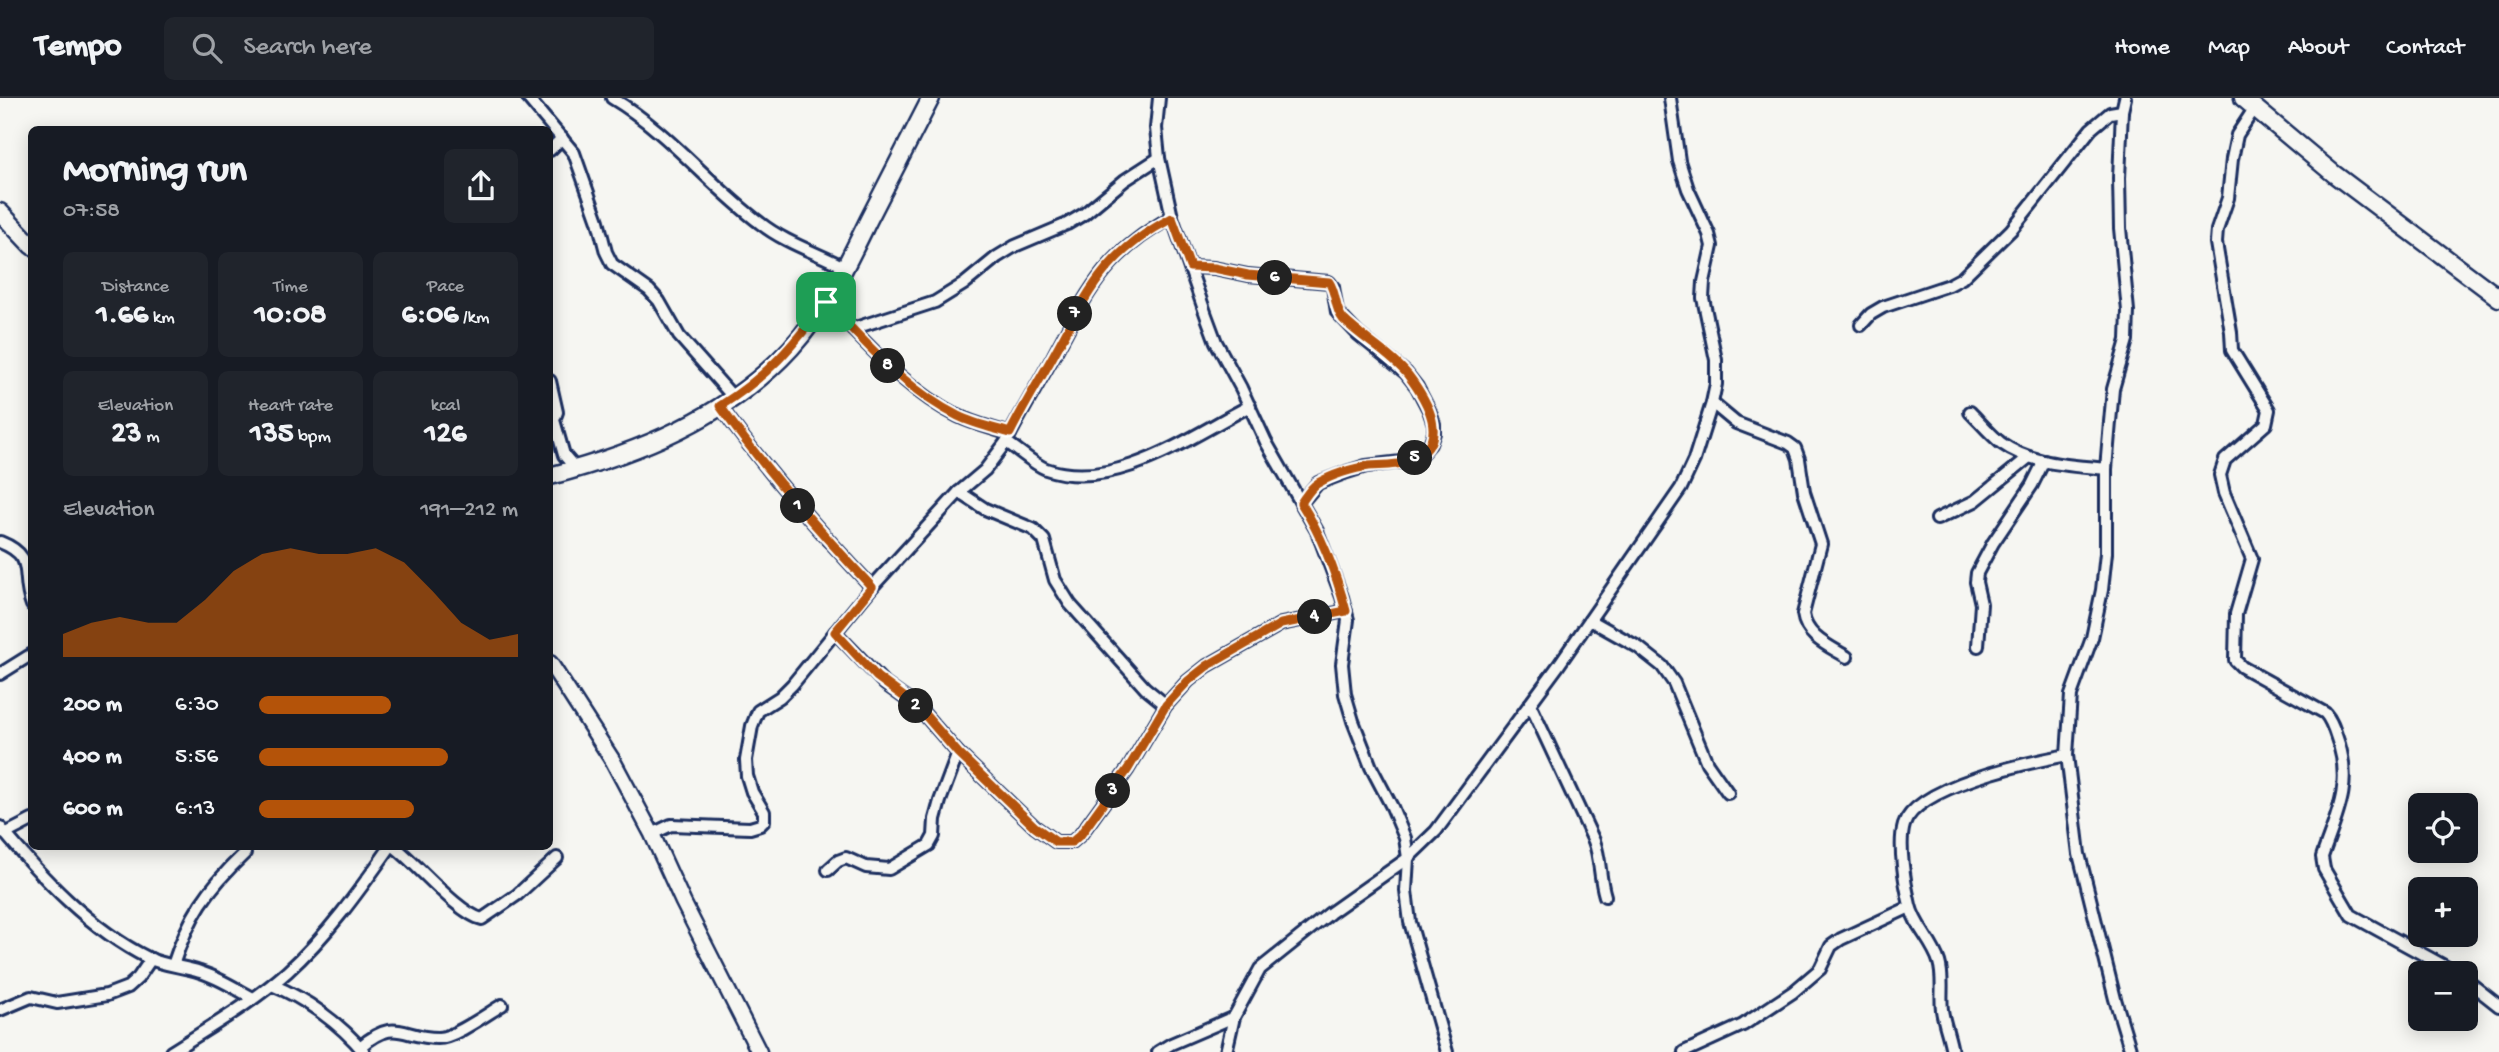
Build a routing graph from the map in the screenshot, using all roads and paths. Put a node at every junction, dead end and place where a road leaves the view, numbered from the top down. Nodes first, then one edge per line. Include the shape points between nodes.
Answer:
1 (528, 98) edge
2 (931, 98) edge
3 (1159, 98) edge
4 (1670, 98) edge
5 (2125, 98) edge
6 (615, 99) edge
7 (2248, 103) edge
8 (2122, 111) junction
9 (552, 126) edge
10 (553, 127) edge
11 (562, 138) junction
12 (553, 147) edge
13 (1159, 158) junction
14 (0, 212) edge
15 (1172, 218) junction
16 (28, 242) edge
17 (1190, 267) junction
18 (846, 268) junction
19 (2499, 298) edge
20 (826, 302) junction
21 (1860, 325) dead end
22 (852, 329) junction
23 (553, 394) edge
24 (727, 402) junction
25 (1712, 404) junction
26 (1250, 406) junction
27 (1970, 412) dead end
28 (1008, 438) junction
29 (2029, 457) junction
30 (2044, 461) junction
31 (576, 469) junction
32 (2106, 469) junction
33 (553, 475) edge
34 (960, 492) junction
35 (1301, 503) junction
36 (1937, 519) dead end
37 (0, 542) edge
38 (26, 553) edge
39 (28, 587) edge
40 (872, 587) junction
41 (1346, 611) junction
42 (1590, 620) junction
43 (835, 632) junction
44 (1978, 646) dead end
45 (28, 656) edge
46 (1847, 657) dead end
47 (553, 668) edge
48 (0, 674) edge
49 (1530, 704) junction
50 (1166, 705) junction
51 (958, 753) junction
52 (2067, 755) junction
53 (1728, 793) dead end
54 (28, 821) edge
55 (3, 830) edge
56 (652, 834) junction
57 (391, 850) edge
58 (396, 850) edge
59 (245, 853) dead end
60 (557, 858) dead end
61 (1408, 858) junction
62 (828, 870) dead end
63 (1605, 896) dead end
64 (1910, 907) junction
65 (151, 959) junction
66 (2435, 961) edge
67 (173, 965) junction
68 (288, 971) junction
69 (272, 985) junction
70 (2478, 989) edge
71 (253, 998) junction
72 (305, 1002) junction
73 (502, 1005) dead end
74 (2499, 1006) edge
75 (0, 1010) edge
76 (1234, 1017) junction
77 (362, 1050) edge
78 (171, 1052) edge
79 (759, 1052) edge
80 (1158, 1052) edge
81 (1226, 1052) edge
82 (1447, 1052) edge
83 (1684, 1052) edge
84 (1952, 1052) edge
85 (2131, 1052) edge

1 - 9 street
2 - 18 main road
3 - 13 street
4 - 25 street via 1679,161 1712,246 1703,298 1716,360
5 - 8 street
6 - 18 street via 663,135 777,236
7 - 19 main road via 2400,226
7 - 66 street via 2237,135 2216,243 2232,350 2269,411 2266,424 2225,460 2220,475 2252,559 2236,614 2235,660 2330,719 2346,781 2322,857 2323,869 2351,915
8 - 21 street via 2110,113 2091,129 2011,230 1962,278 1883,307
8 - 32 street via 2120,228 2127,340 2113,389
10 - 11 street
11 - 12 street
11 - 24 street via 574,153 612,264 659,301
13 - 15 street
13 - 22 street via 1084,214 1014,246 935,302
14 - 16 main road
15 - 17 street
15 - 28 street via 1144,232 1106,267
17 - 26 street via 1216,342
17 - 35 street via 1329,282 1337,312 1406,373 1429,410 1434,433 1420,455 1318,483
18 - 20 main road
20 - 22 street
20 - 24 main road via 791,348
22 - 28 street via 909,385 957,416
23 - 31 street via 564,455
24 - 31 main road via 652,443
24 - 40 street via 756,457
25 - 42 street via 1681,488
25 - 46 street via 1736,423 1794,449 1821,544 1804,622 1819,640
26 - 28 street via 1176,447 1104,473 1047,469
26 - 35 street
27 - 29 street via 2001,442
28 - 34 street via 985,470
29 - 30 street
29 - 36 street via 1975,501
30 - 32 street
30 - 44 street via 1977,573 1981,604
31 - 33 main road
32 - 52 street via 2102,590 2092,638 2071,695
34 - 40 street
34 - 50 street via 992,512 1033,528 1044,541 1055,580 1070,604 1129,672
35 - 41 street via 1329,558
37 - 38 street
38 - 39 street
40 - 43 street
41 - 50 street via 1281,624 1207,666
41 - 61 street via 1345,694 1371,766 1400,825
42 - 49 street
42 - 53 street via 1662,666 1674,683 1707,764
43 - 51 street via 877,677 919,708
43 - 56 street via 792,685 758,712 752,726 747,776 764,821 750,828 671,825
45 - 48 street
47 - 56 street via 613,761
49 - 61 street via 1436,831
49 - 63 street via 1600,855
50 - 51 street via 1111,795 1081,834 1065,844 1035,827
51 - 62 street via 929,845 889,869 866,867 845,858
52 - 64 street via 1973,779 1916,806 1903,827
52 - 85 street via 2079,854
54 - 55 street
55 - 65 street via 77,908
56 - 79 street
57 - 68 street via 324,935
58 - 60 street via 482,919
59 - 67 street via 198,907
61 - 76 street via 1260,969
61 - 82 street via 1410,922
64 - 83 street via 1841,939 1831,946 1820,969 1793,992 1743,1025
64 - 84 street via 1939,961 1942,1010
65 - 67 street
65 - 75 street via 128,987 107,995 57,1003 32,997
67 - 71 street via 202,972
68 - 69 street
68 - 72 street
69 - 71 street
69 - 72 street
70 - 74 street
71 - 78 street
72 - 77 street
73 - 77 street via 439,1038 397,1029 369,1039
76 - 80 street
76 - 81 street

